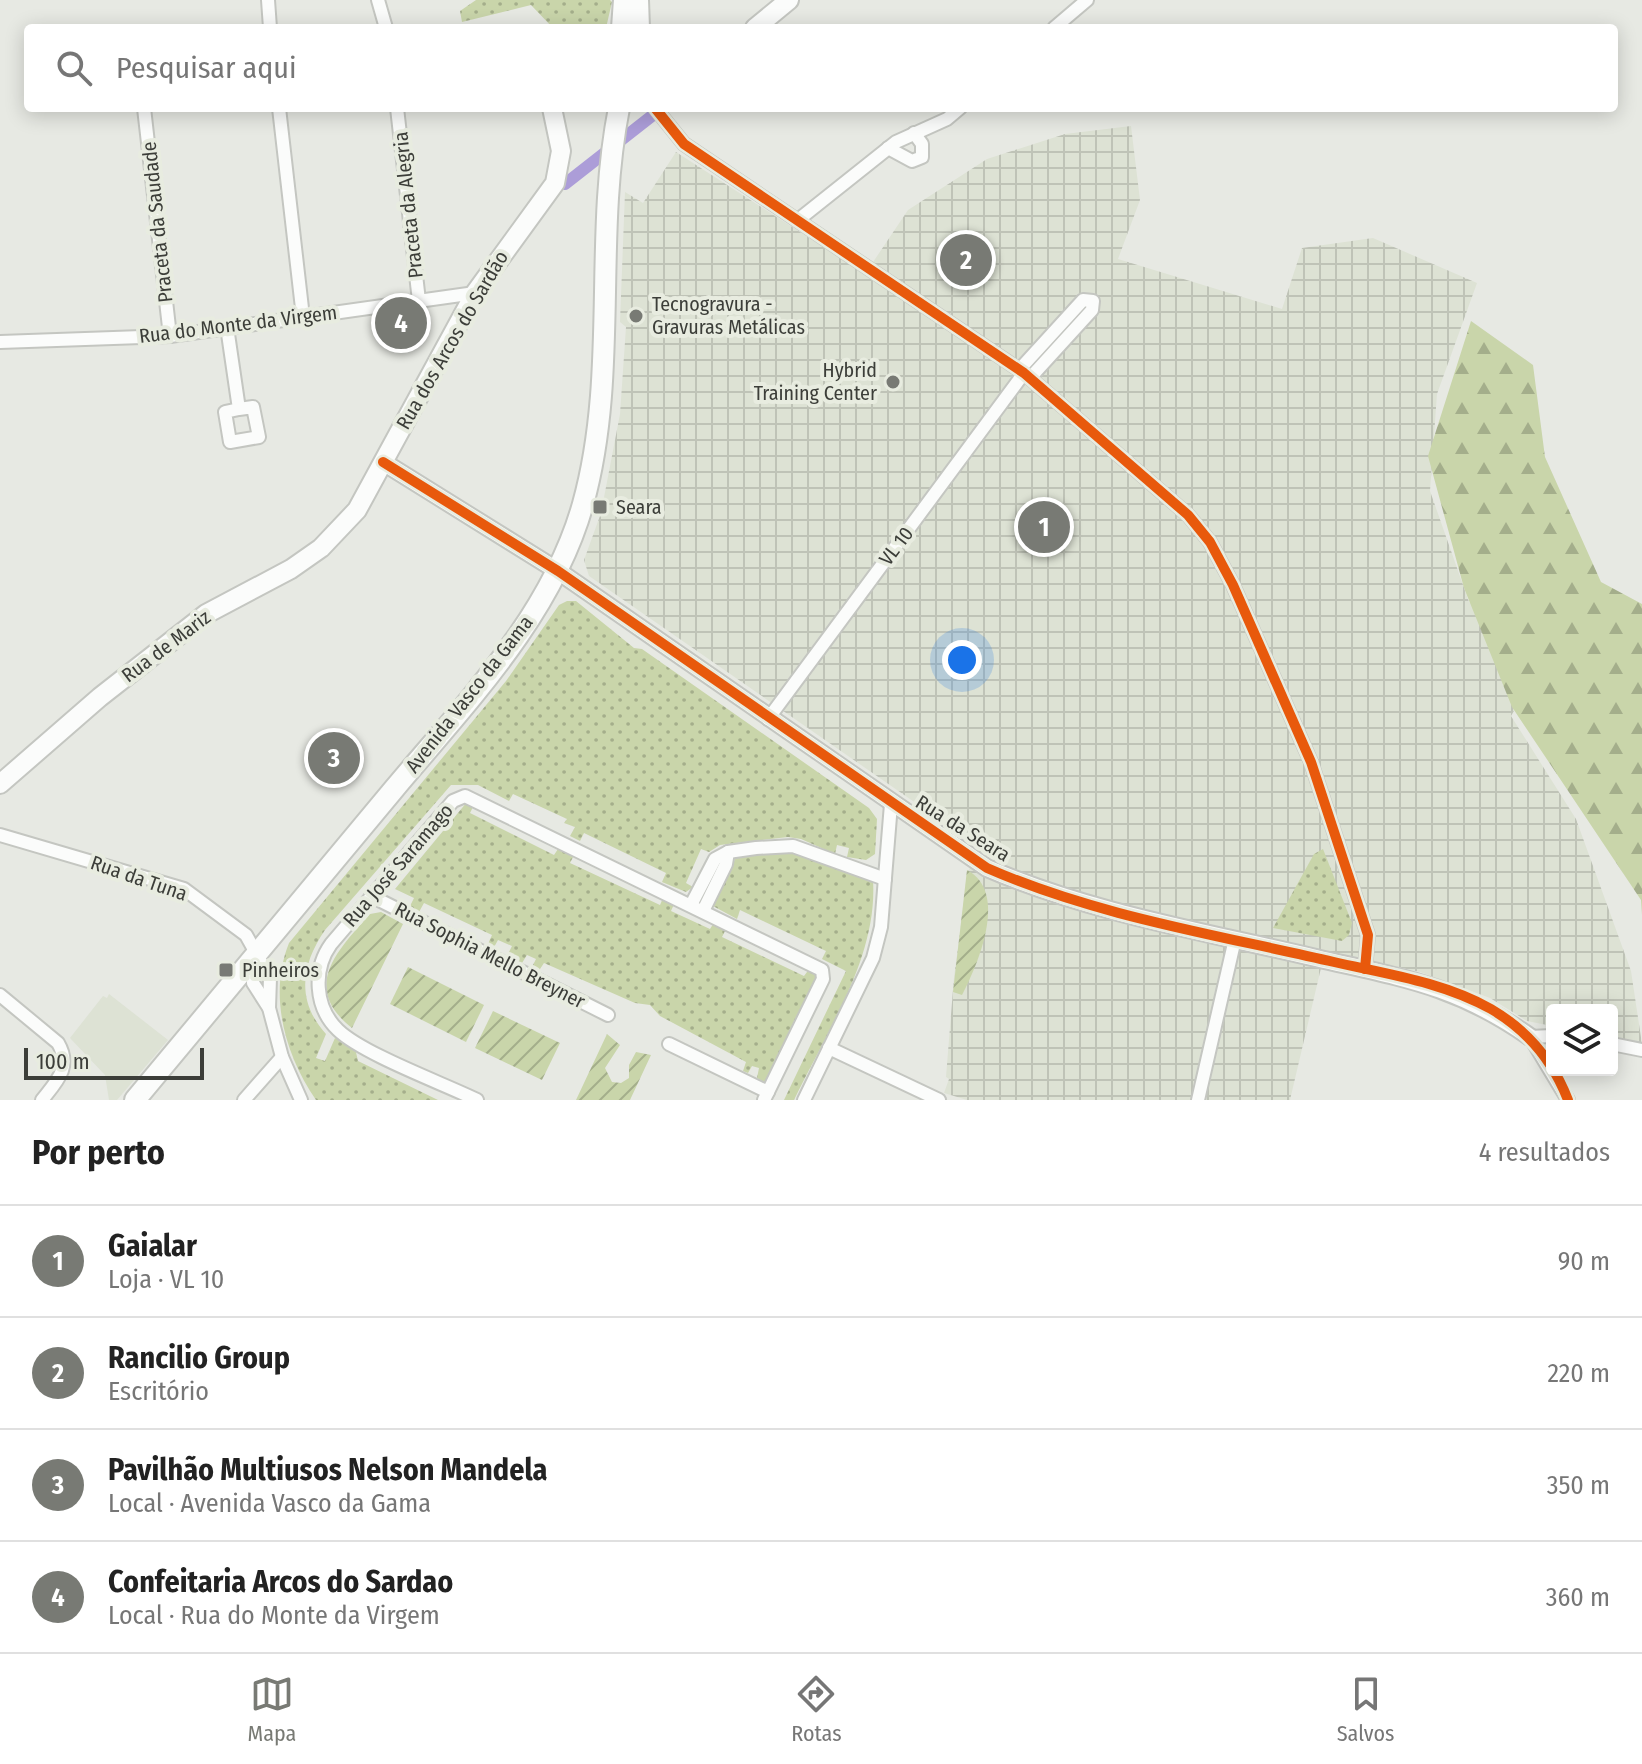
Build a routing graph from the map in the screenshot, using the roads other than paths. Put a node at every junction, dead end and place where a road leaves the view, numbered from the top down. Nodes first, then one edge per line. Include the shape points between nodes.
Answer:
1 (268, 0) edge
2 (378, 0) edge
3 (624, 0) edge
4 (638, 0) edge
5 (789, 0) edge
6 (1087, 0) edge
7 (270, 24) edge
8 (385, 24) edge
9 (622, 24) edge
10 (639, 24) edge
11 (760, 24) edge
12 (1059, 24) edge
13 (144, 112) edge
14 (279, 112) edge
15 (397, 112) edge
16 (553, 112) edge
17 (619, 112) edge
18 (658, 112) edge
19 (955, 112) edge
20 (914, 133) junction
21 (888, 148) junction
22 (798, 220) junction
23 (475, 293) junction
24 (419, 301) junction
25 (303, 317) junction
26 (227, 327) junction
27 (170, 336) junction
28 (0, 342) edge
29 (1024, 374) junction
30 (239, 409) dead end
31 (383, 462) junction
32 (343, 526) joint
33 (558, 571) junction
34 (768, 719) junction
35 (0, 784) edge
36 (891, 804) junction
37 (0, 835) edge
38 (728, 852) junction
39 (885, 879) junction
40 (371, 896) junction
41 (691, 905) junction
42 (703, 911) junction
43 (1235, 939) junction
44 (256, 954) junction
45 (1365, 969) junction
46 (0, 995) edge
47 (608, 1015) dead end
48 (1546, 1036) edge
49 (1530, 1037) junction
50 (669, 1044) dead end
51 (1618, 1045) edge
52 (829, 1048) junction
53 (1642, 1050) edge
54 (282, 1057) junction
55 (766, 1096) edge
56 (42, 1100) edge
57 (135, 1100) edge
58 (244, 1100) edge
59 (301, 1100) edge
60 (477, 1100) edge
61 (804, 1100) edge
62 (939, 1100) edge
63 (1198, 1100) edge
64 (1568, 1100) edge

1 - 7 street
2 - 8 street
3 - 9 main road
4 - 10 main road
5 - 11 main road
6 - 12 street
13 - 27 street, Praceta da Saudade
14 - 25 street
15 - 24 street, Praceta da Alegria
16 - 23 main road, Rua dos Arcos do Sardão via 561,151 555,183
17 - 33 main road, Avenida Vasco da Gama via 608,211 602,406 582,506
18 - 22 street via 684,144
19 - 20 street
20 - 21 street
20 - 21 street via 922,144 922,157 912,161
21 - 22 street
22 - 29 street
23 - 24 street, Rua do Monte da Virgem
23 - 31 main road, Rua dos Arcos do Sardão
24 - 25 street, Rua do Monte da Virgem
25 - 26 street, Rua do Monte da Virgem
26 - 27 street, Rua do Monte da Virgem
26 - 30 street
27 - 28 street, Rua do Monte da Virgem
29 - 29 street via 1092,310 1093,301 1083,300
29 - 34 street, VL 10
29 - 45 street via 1188,515 1210,542 1311,762 1368,935
31 - 32 main road, Rua dos Arcos do Sardão
31 - 33 street, Rua da Seara
32 - 35 main road, Rua de Mariz via 291,569 206,614
33 - 34 street, Rua da Seara
33 - 44 main road, Avenida Vasco da Gama via 496,666
34 - 36 street, Rua da Seara
36 - 39 street
36 - 43 street, Rua da Seara via 987,868 1026,885
37 - 44 street, Rua da Tuna via 184,889 246,935
38 - 39 street via 793,846
38 - 41 street via 715,859
38 - 42 street
39 - 52 street via 873,958
40 - 41 street, Rua José Saramago via 453,801 465,796
40 - 47 street, Rua Sophia Mello Breyner
40 - 60 street, Rua José Saramago via 323,957 323,1008 337,1029 357,1043
41 - 42 street, Rua José Saramago
42 - 55 street, Rua José Saramago via 823,972
43 - 45 street, Rua da Seara
43 - 63 street
44 - 54 street, Rua da Tuna via 270,978 269,1008
44 - 57 main road, Avenida Vasco da Gama
45 - 49 street, Rua da Seara via 1431,983 1490,1009
46 - 56 street via 63,1052 61,1077
48 - 49 street
49 - 64 street, Rua da Seara
50 - 55 street
51 - 53 street
52 - 61 street
52 - 62 street
54 - 58 street
54 - 59 street, Rua da Tuna

